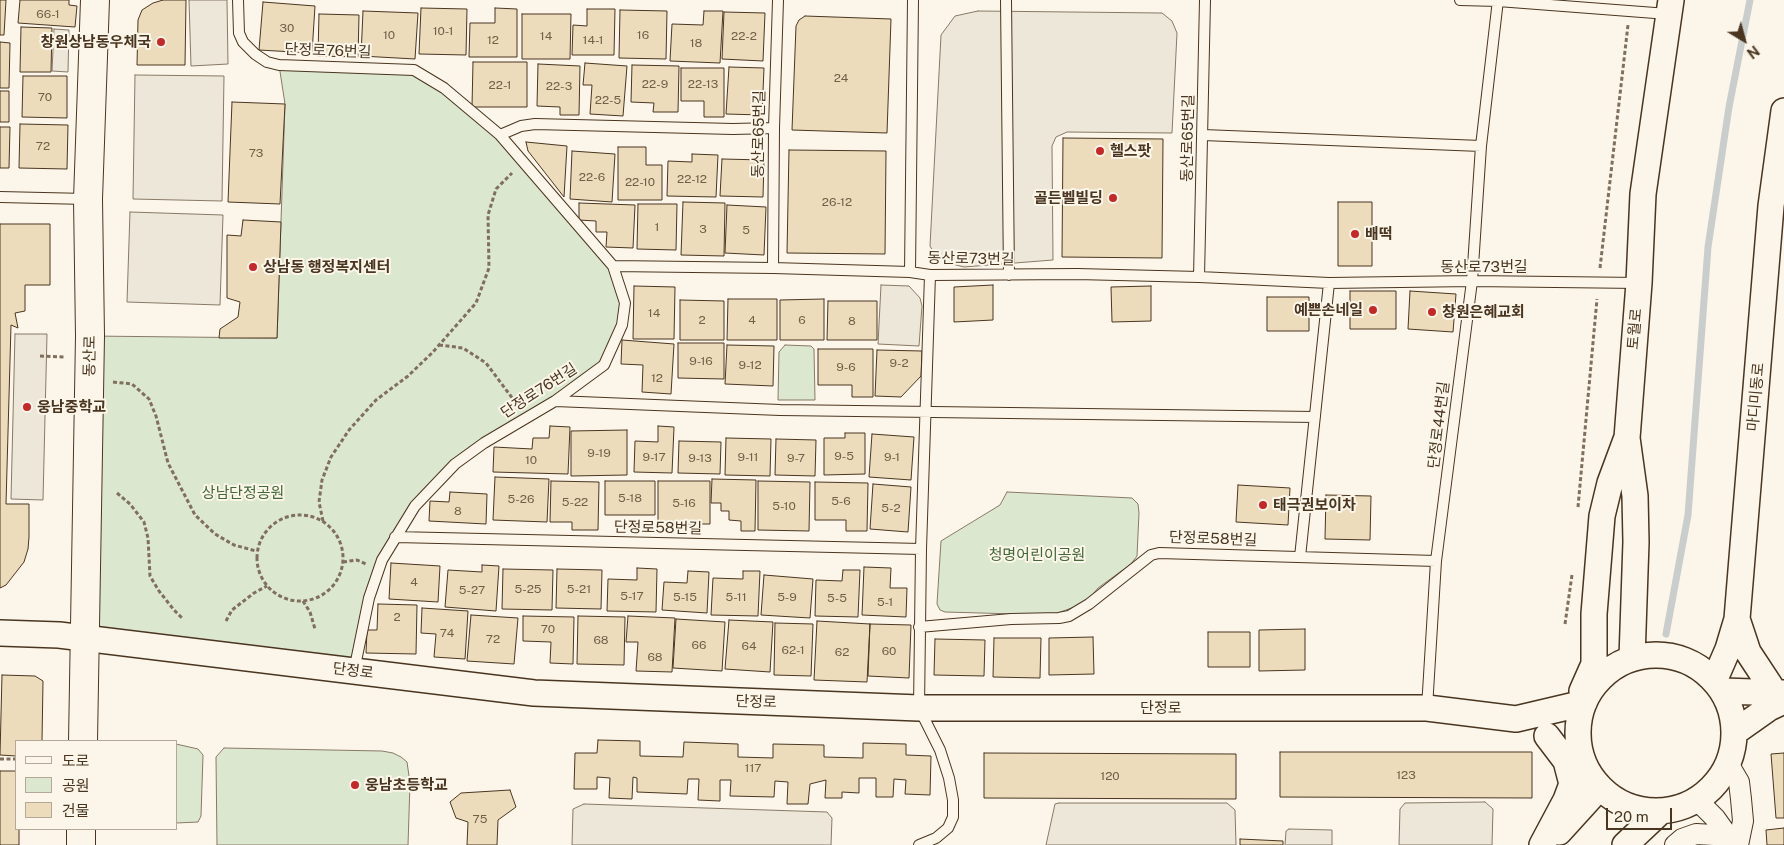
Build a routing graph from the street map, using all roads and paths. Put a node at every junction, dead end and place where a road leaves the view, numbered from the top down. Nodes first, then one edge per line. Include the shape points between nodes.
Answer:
1 (95, 0) edge
2 (238, 0) edge
3 (778, 0) edge
4 (913, 0) edge
5 (1006, 0) edge
6 (1205, 0) edge
7 (1460, 0) edge
8 (1498, 1) edge
9 (1670, 7) edge
10 (1629, 11) junction
11 (1784, 111) edge
12 (774, 128) junction
13 (500, 135) junction
14 (1203, 135) junction
15 (1481, 146) junction
16 (526, 165) junction
17 (0, 197) edge
18 (88, 199) junction
19 (1776, 249) edge
20 (613, 266) junction
21 (773, 268) junction
22 (910, 272) junction
23 (930, 275) junction
24 (1009, 275) junction
25 (1199, 277) junction
26 (1472, 281) junction
27 (1329, 283) junction
28 (1598, 283) junction
29 (1639, 283) junction
30 (438, 345) junction
31 (40, 356) dead end
32 (65, 357) dead end
33 (110, 381) dead end
34 (555, 401) junction
35 (926, 411) junction
36 (1314, 417) junction
37 (520, 422) junction
38 (1626, 438) junction
39 (117, 493) dead end
40 (1578, 514) dead end
41 (323, 521) junction
42 (395, 537) junction
43 (921, 549) junction
44 (256, 552) junction
45 (1300, 557) junction
46 (1436, 561) junction
47 (1572, 571) dead end
48 (267, 586) junction
49 (303, 601) junction
50 (182, 618) dead end
51 (1737, 619) junction
52 (226, 622) dead end
53 (1565, 624) dead end
54 (919, 627) junction
55 (314, 628) dead end
56 (0, 633) edge
57 (86, 638) junction
58 (1632, 658) junction
59 (354, 671) junction
60 (1719, 685) junction
61 (1781, 696) edge
62 (1579, 704) junction
63 (919, 708) junction
64 (1427, 708) junction
65 (1516, 719) junction
66 (1735, 732) junction
67 (1547, 736) junction
68 (83, 740) edge
69 (1580, 752) junction
70 (0, 759) edge
71 (15, 759) edge
72 (1728, 764) junction
73 (1599, 788) junction
74 (1697, 800) junction
75 (1660, 812) junction
76 (81, 830) edge
77 (1732, 844) edge
78 (80, 845) edge
79 (919, 845) edge
80 (1543, 845) edge
81 (1625, 845) edge
82 (1675, 845) edge

1 - 18 main road, 동산로
2 - 13 lane, 단정로76번길 via 239,32 243,42 267,62 414,70 444,88
3 - 12 lane, 동산로65번길
4 - 22 lane
5 - 24 lane
6 - 14 lane, 동산로65번길
7 - 8 lane
8 - 10 lane
8 - 15 lane, 단정로44번길
9 - 10 lane
9 - 29 street, 토월로 via 1643,194
10 - 28 path
11 - 19 street, 마디미동로 via 1771,206
12 - 13 lane via 535,124
12 - 21 lane, 동산로65번길
13 - 16 lane, 단정로76번길
14 - 15 lane
14 - 25 lane, 동산로65번길
15 - 26 lane, 단정로44번길
16 - 20 lane, 단정로76번길
16 - 30 path via 496,189 488,215 490,268 476,303
17 - 18 lane
18 - 57 main road, 동산로 via 90,336
19 - 51 street, 마디미동로
20 - 21 lane, 동산로73번길
20 - 34 lane, 단정로76번길 via 625,303 622,325 604,365
21 - 22 lane, 동산로73번길
22 - 23 lane, 동산로73번길
23 - 24 lane, 동산로73번길
23 - 35 lane
24 - 25 lane, 동산로73번길
25 - 27 lane, 동산로73번길
26 - 27 lane, 동산로73번길
26 - 28 lane, 동산로73번길
26 - 46 lane, 단정로44번길
27 - 36 lane
28 - 29 lane, 동산로73번길
28 - 40 path
29 - 38 street, 토월로
30 - 37 path via 462,348 486,364 513,399
30 - 41 path via 408,376 376,400 349,430 331,458 322,480 319,502
31 - 32 path
33 - 44 path via 132,384 149,400 168,463 195,515 215,534
34 - 35 lane via 780,410
34 - 37 lane, 단정로76번길
35 - 36 lane
35 - 43 lane
36 - 45 lane
37 - 42 lane, 단정로76번길 via 455,464 415,506
38 - 58 street, 토월로 via 1635,505
38 - 62 street via 1602,516 1594,614 1594,664
39 - 50 path via 144,522 150,576
41 - 44 path via 295,514 282,518 265,532
41 - 49 path via 334,530 341,543 344,557 341,572 324,594
42 - 43 lane, 단정로58번길
42 - 59 lane, 단정로76번길 via 382,560 369,598
43 - 54 lane
44 - 48 path via 257,566
45 - 46 lane, 단정로58번길
45 - 54 lane, 단정로58번길 via 1159,553 1069,616
46 - 64 lane, 단정로44번길
47 - 53 path
48 - 49 path via 283,598
48 - 52 path via 232,610
49 - 55 path
51 - 60 street, 마디미동로
51 - 61 street via 1748,652
54 - 63 lane
56 - 57 street, 단정로
57 - 59 street, 단정로
57 - 68 main road, 동산로
58 - 60 street via 1654,654 1677,657 1697,666
58 - 62 street via 1603,675
59 - 63 street, 단정로 via 534,693
60 - 61 street
60 - 66 street via 1730,704
61 - 66 street
62 - 65 street, 단정로
62 - 69 street
63 - 64 street, 단정로
63 - 79 lane via 940,750 953,800 953,817 948,828 936,838
64 - 65 street, 단정로
65 - 67 street, 단정로
66 - 72 street via 1734,749
67 - 69 street, 단정로
67 - 80 street via 1566,762 1572,784
69 - 73 street via 1587,771
70 - 71 path
72 - 74 street via 1721,779
72 - 77 street via 1739,782 1743,821
73 - 75 street via 1627,806
73 - 80 street
74 - 75 street
74 - 77 street via 1715,818
75 - 81 street
76 - 78 main road
77 - 82 street via 1714,835 1696,834

